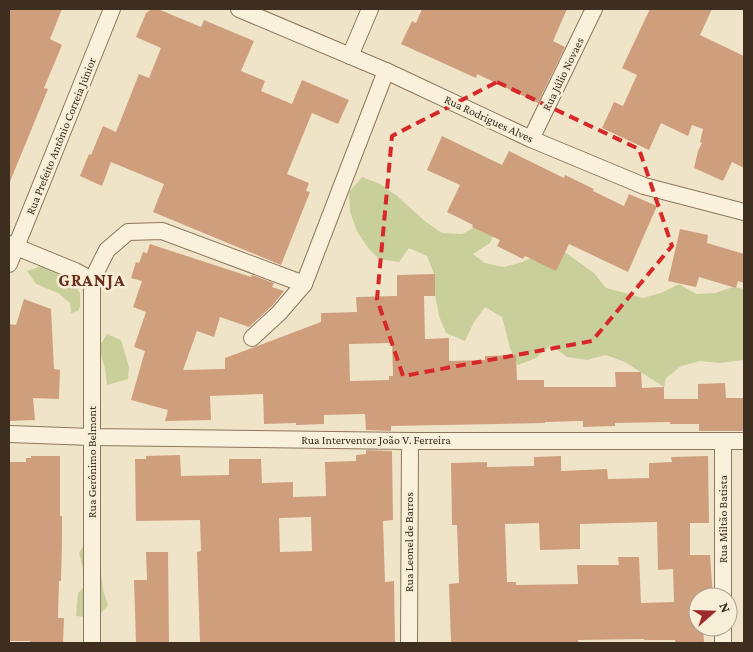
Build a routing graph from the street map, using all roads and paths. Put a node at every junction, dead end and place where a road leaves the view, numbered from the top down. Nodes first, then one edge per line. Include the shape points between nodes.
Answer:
1 (112, 9) edge
2 (239, 9) edge
3 (370, 9) edge
4 (594, 9) edge
5 (350, 56) junction
6 (386, 71) junction
7 (531, 139) junction
8 (744, 212) edge
9 (12, 245) edge
10 (9, 264) edge
11 (92, 280) junction
12 (304, 284) junction
13 (252, 338) dead end
14 (9, 434) edge
15 (92, 437) junction
16 (410, 440) junction
17 (723, 441) junction
18 (744, 441) edge
19 (723, 587) edge
20 (92, 643) edge
21 (409, 643) edge

1 - 9 street, Rua Prefeito Antônio Correia Júnior
2 - 5 street, Rua Rodrigues Alves
3 - 5 street
4 - 7 street, Rua Júlio Novaes
5 - 6 street, Rua Rodrigues Alves
6 - 7 street, Rua Rodrigues Alves
6 - 12 street
7 - 8 street, Rua Rodrigues Alves via 644,186
9 - 10 street, Rua Prefeito Antônio Correia Júnior
9 - 11 street
11 - 12 street via 107,250 128,232 162,231
11 - 15 street, Rua Gerônimo Belmont
12 - 13 street via 279,314
14 - 15 street, Rua Interventor João V. Ferreira
15 - 16 street, Rua Interventor João V. Ferreira
15 - 20 street, Rua Gerônimo Belmont
16 - 17 street, Rua Interventor João V. Ferreira
16 - 21 street, Rua Leonel de Barros
17 - 18 street, Rua Interventor João V. Ferreira
17 - 19 street, Rua Miltão Batista

